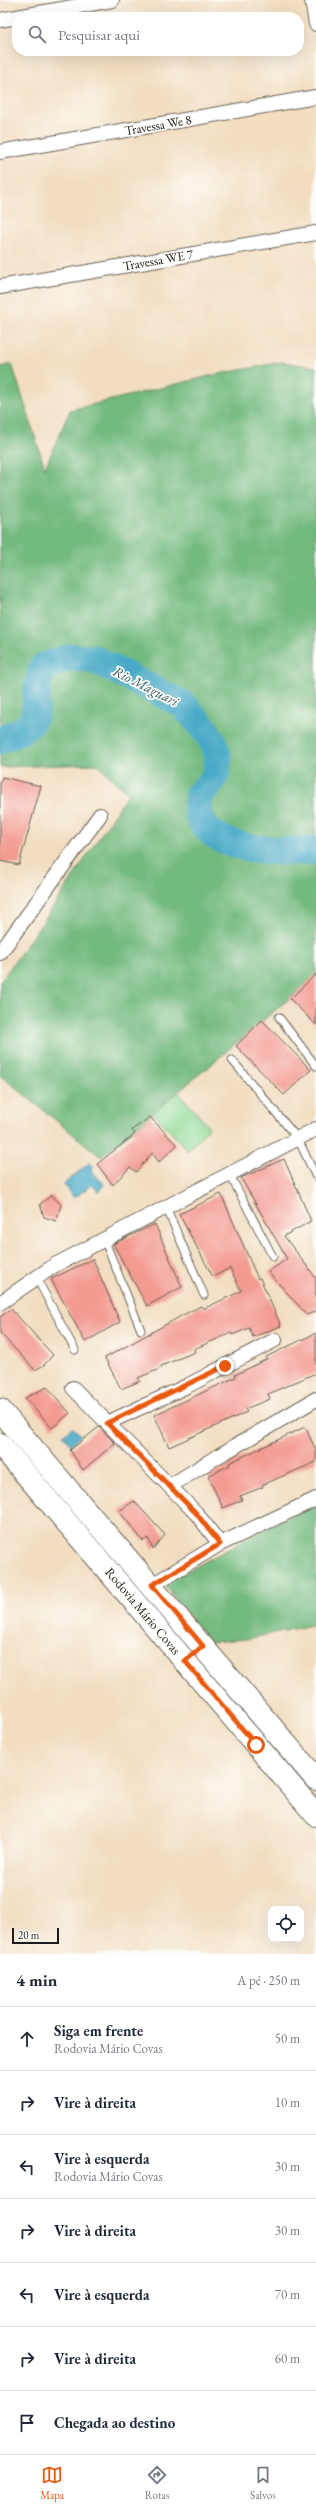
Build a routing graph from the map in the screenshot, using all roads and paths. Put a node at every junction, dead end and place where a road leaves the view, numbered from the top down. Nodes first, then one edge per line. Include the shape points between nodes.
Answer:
1 (112, 0) edge
2 (312, 0) edge
3 (45, 12) edge
4 (12, 18) edge
5 (0, 20) edge
6 (316, 24) edge
7 (316, 97) edge
8 (0, 152) edge
9 (316, 233) edge
10 (0, 287) edge
11 (100, 815) dead end
12 (0, 953) edge
13 (279, 1017) dead end
14 (232, 1060) dead end
15 (316, 1066) edge
16 (316, 1130) edge
17 (298, 1139) junction
18 (230, 1175) junction
19 (316, 1177) edge
20 (166, 1207) junction
21 (104, 1239) junction
22 (273, 1257) dead end
23 (36, 1277) junction
24 (204, 1296) dead end
25 (0, 1303) edge
26 (141, 1330) dead end
27 (274, 1340) dead end
28 (75, 1350) dead end
29 (73, 1388) dead end
30 (316, 1399) edge
31 (0, 1410) edge
32 (107, 1423) junction
33 (0, 1444) edge
34 (170, 1486) junction
35 (316, 1499) edge
36 (220, 1544) junction
37 (152, 1585) junction
38 (203, 1646) junction
39 (185, 1661) junction
40 (316, 1779) edge
41 (316, 1815) edge

1 - 3 street
2 - 6 street
4 - 5 street
7 - 8 street, Travessa We 8
9 - 10 street, Travessa WE 7
11 - 12 street
13 - 15 lane
14 - 17 lane
16 - 17 street
17 - 18 street
17 - 19 lane
18 - 20 street
18 - 22 lane
20 - 21 street
20 - 24 lane
21 - 23 street
21 - 26 lane
23 - 25 street
23 - 28 lane
27 - 32 street via 187,1386
29 - 32 street
30 - 34 street
31 - 37 main road, Rodovia Mário Covas
32 - 34 street
33 - 39 main road, Rodovia Mário Covas
34 - 36 street via 196,1513
35 - 36 street
36 - 37 street
37 - 38 main road, Rodovia Mário Covas
38 - 39 main road
38 - 40 main road, Rodovia Mário Covas
39 - 41 main road, Rodovia Mário Covas

